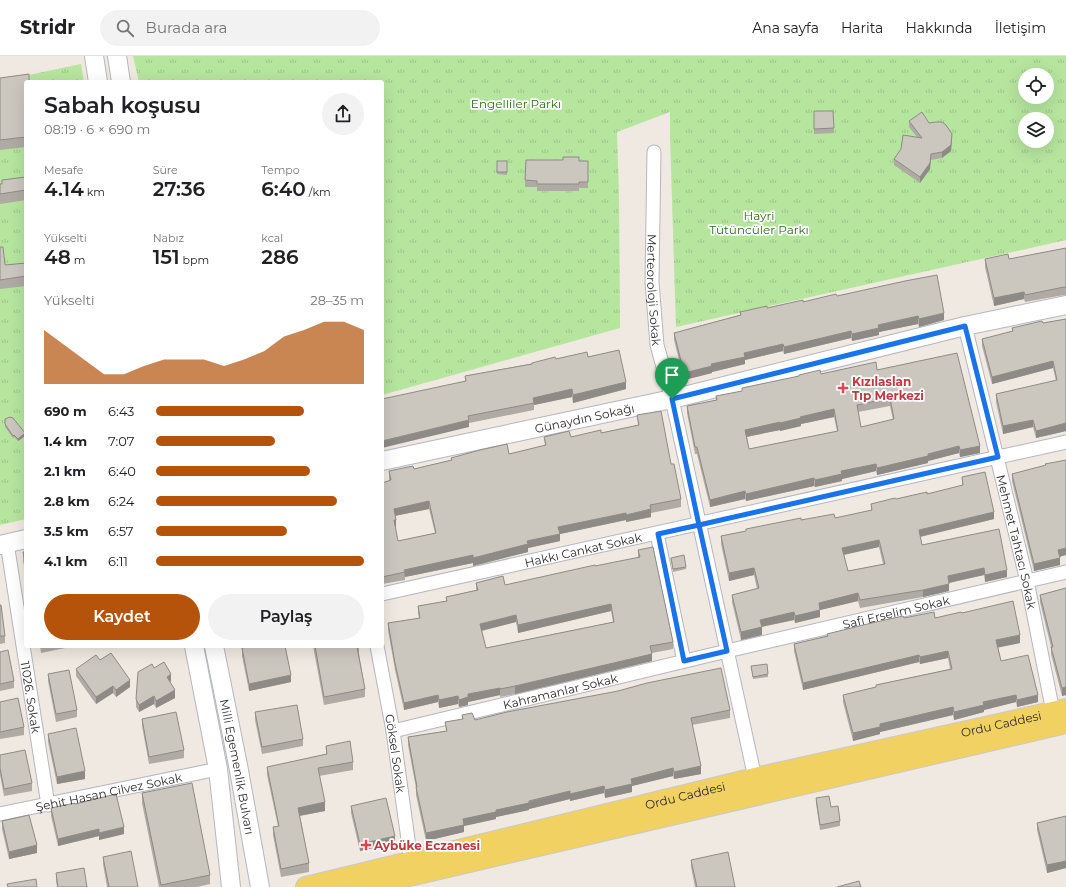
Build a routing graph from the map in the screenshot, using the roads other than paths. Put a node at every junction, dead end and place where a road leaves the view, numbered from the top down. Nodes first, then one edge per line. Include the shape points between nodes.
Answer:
1 (94, 56) edge
2 (117, 56) edge
3 (98, 80) edge
4 (121, 80) edge
5 (654, 152) dead end
6 (1066, 305) edge
7 (965, 326) junction
8 (672, 399) junction
9 (1066, 442) edge
10 (998, 457) junction
11 (384, 461) edge
12 (699, 525) junction
13 (658, 534) junction
14 (24, 539) edge
15 (4, 544) edge
16 (1066, 572) edge
17 (1027, 581) junction
18 (384, 594) edge
19 (194, 648) edge
20 (214, 648) edge
21 (377, 648) edge
22 (727, 651) junction
23 (684, 661) junction
24 (1062, 715) edge
25 (393, 731) junction
26 (218, 769) junction
27 (755, 778) junction
28 (48, 805) junction
29 (0, 814) edge
30 (411, 861) junction
31 (231, 887) edge
32 (260, 887) edge
33 (306, 887) edge
34 (362, 887) edge

1 - 3 street
2 - 4 street
5 - 8 street, Merteoroloji Sokak via 652,282 656,338
6 - 7 street, Günaydın Sokağı
7 - 8 street, Günaydın Sokağı
7 - 10 street, Mehmet Tahtacı Sokak
8 - 11 street, Günaydın Sokağı
8 - 12 street, Merteoroloji Sokak
9 - 10 street, Hakkı Cankat Sokak
10 - 12 street, Hakkı Cankat Sokak
10 - 17 street, Mehmet Tahtacı Sokak
12 - 13 street, Hakkı Cankat Sokak
12 - 22 street, Merteoroloji Sokak
13 - 18 street, Hakkı Cankat Sokak
13 - 23 street
14 - 15 street
15 - 28 street, 11026. Sokak
16 - 17 street, Safi Erselim Sokak
17 - 22 street, Safi Erselim Sokak
17 - 24 street, Mehmet Tahtacı Sokak
19 - 26 street, Milli Egemenlik Bulvarı
20 - 32 street, Milli Egemenlik Bulvarı
21 - 25 street, Göksel Sokak
22 - 23 street, Kahramanlar Sokak
22 - 27 street, Merteoroloji Sokak
23 - 25 street, Kahramanlar Sokak
24 - 27 main road, Ordu Caddesi
24 - 34 main road, Ordu Caddesi
25 - 30 street, Göksel Sokak
26 - 28 street, Şehit Hasan Cilvez Sokak
26 - 31 street, Milli Egemenlik Bulvarı
27 - 30 main road, Ordu Caddesi
28 - 29 street, Şehit Hasan Cilvez Sokak
30 - 33 main road, Ordu Caddesi

